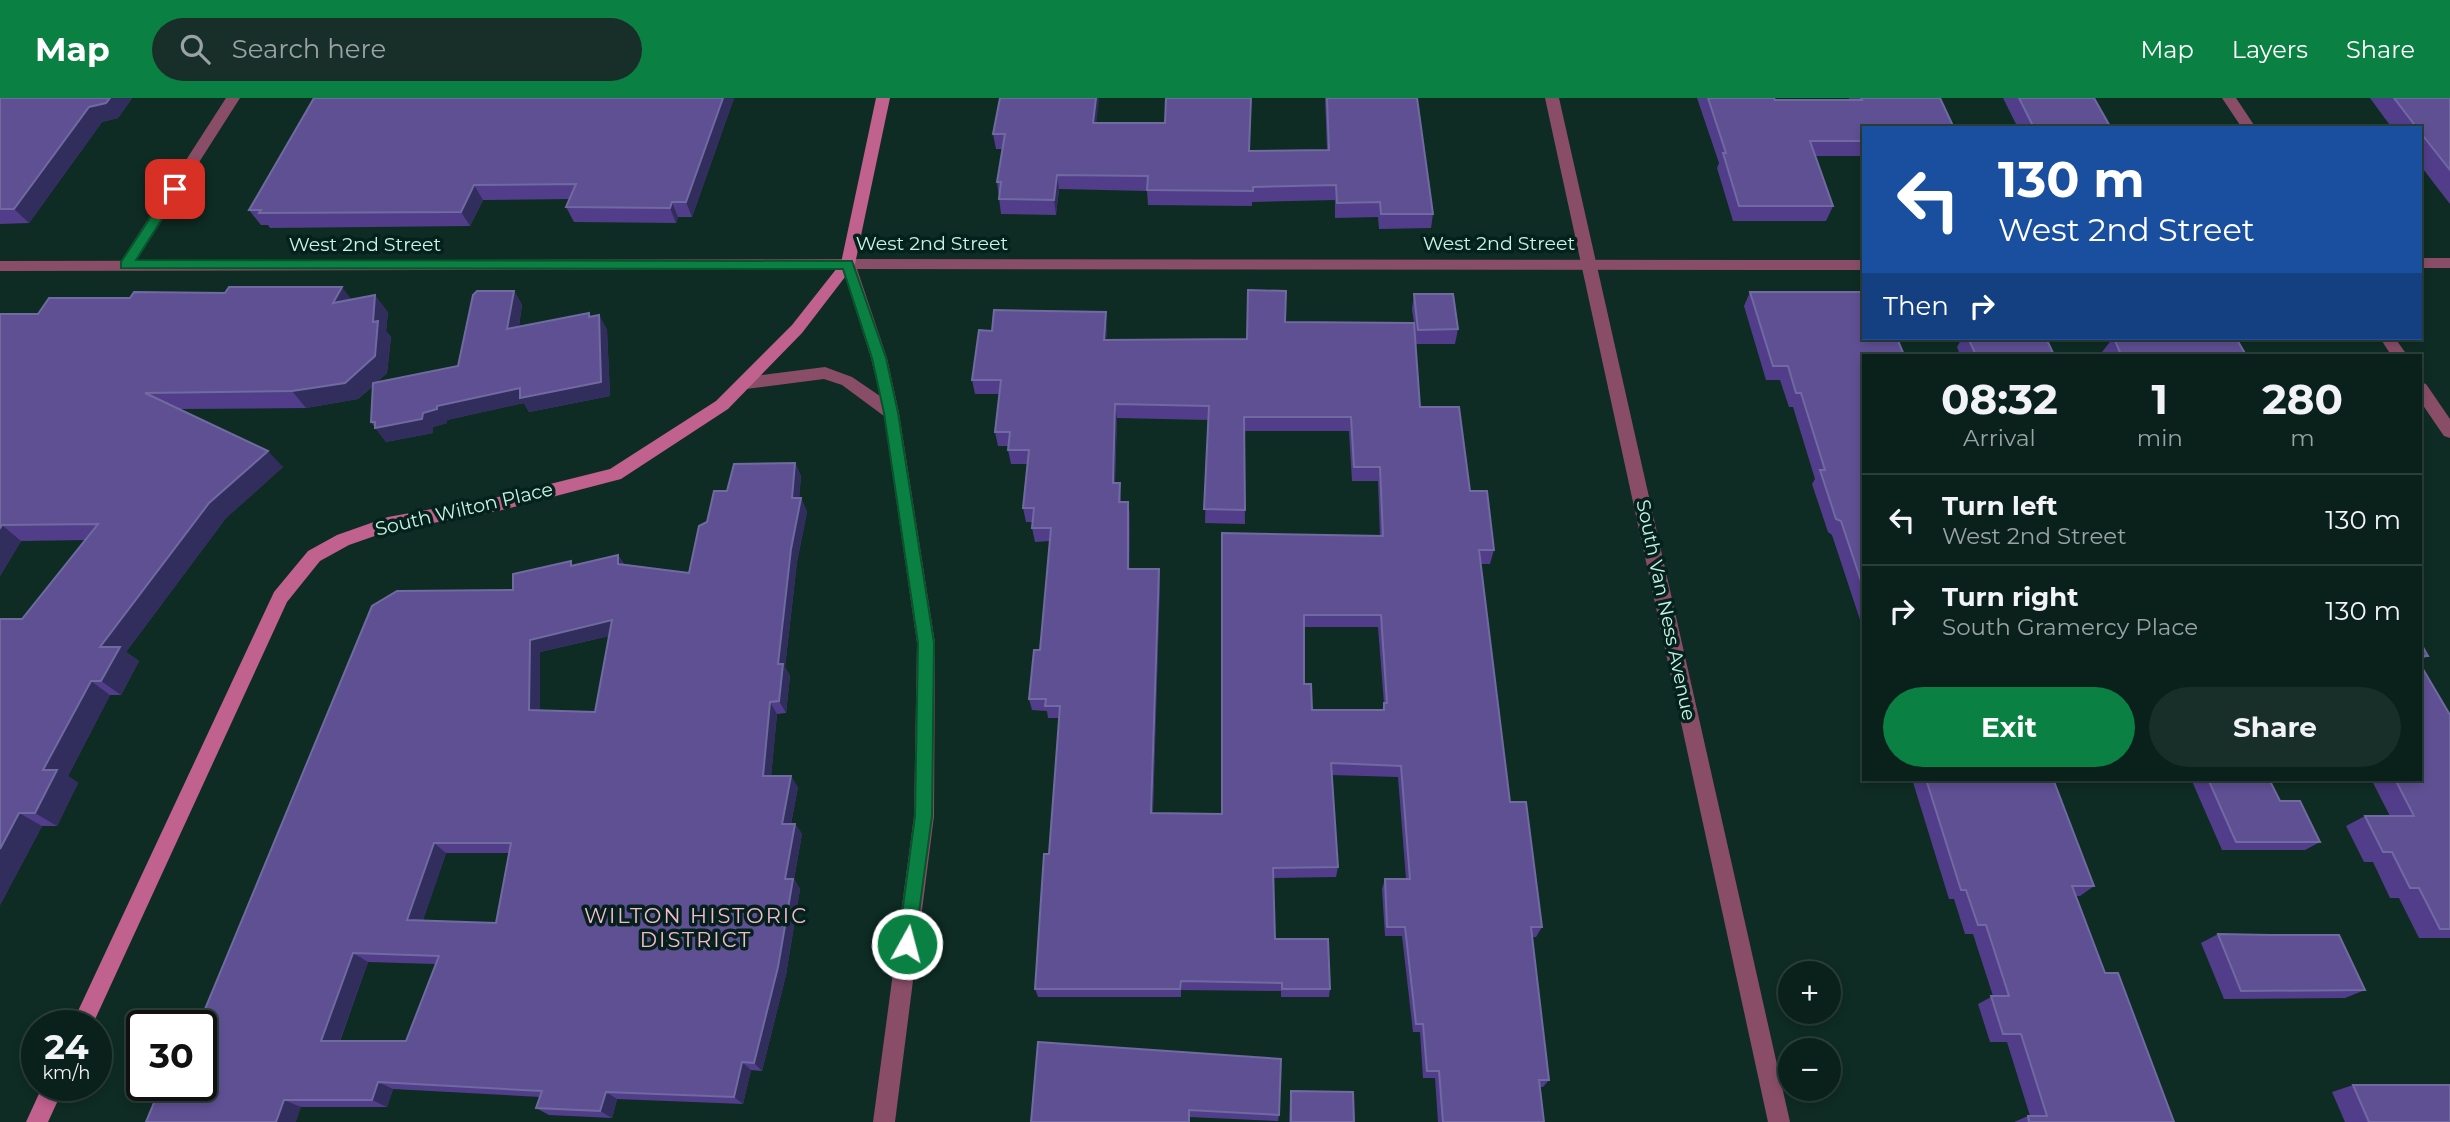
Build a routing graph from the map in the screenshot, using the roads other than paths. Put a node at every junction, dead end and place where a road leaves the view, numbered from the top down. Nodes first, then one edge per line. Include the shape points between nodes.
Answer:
1 (233, 98) edge
2 (883, 98) edge
3 (1552, 98) edge
4 (2229, 98) edge
5 (2248, 126) edge
6 (2422, 263) edge
7 (2450, 263) edge
8 (848, 264) junction
9 (126, 265) junction
10 (1589, 265) junction
11 (1862, 265) edge
12 (0, 266) edge
13 (746, 383) junction
14 (2422, 390) edge
15 (891, 413) junction
16 (2450, 432) edge
17 (88, 1010) edge
18 (47, 1101) edge
19 (37, 1122) edge
20 (884, 1122) edge
21 (1779, 1122) edge

1 - 9 street
2 - 8 main road, South Wilton Place
3 - 10 street, South Van Ness Avenue
4 - 5 street
6 - 7 street
8 - 9 street, West 2nd Street
8 - 10 street, West 2nd Street
8 - 13 main road, South Wilton Place via 797,329
8 - 15 street via 879,358
9 - 12 street, West 2nd Street
10 - 11 street, West 2nd Street
10 - 21 street, South Van Ness Avenue
13 - 15 street via 825,373 847,381
13 - 17 main road, South Wilton Place via 722,405 615,474 498,504 388,524 314,556 280,597
14 - 16 street
15 - 20 street via 926,643 923,816
18 - 19 main road

